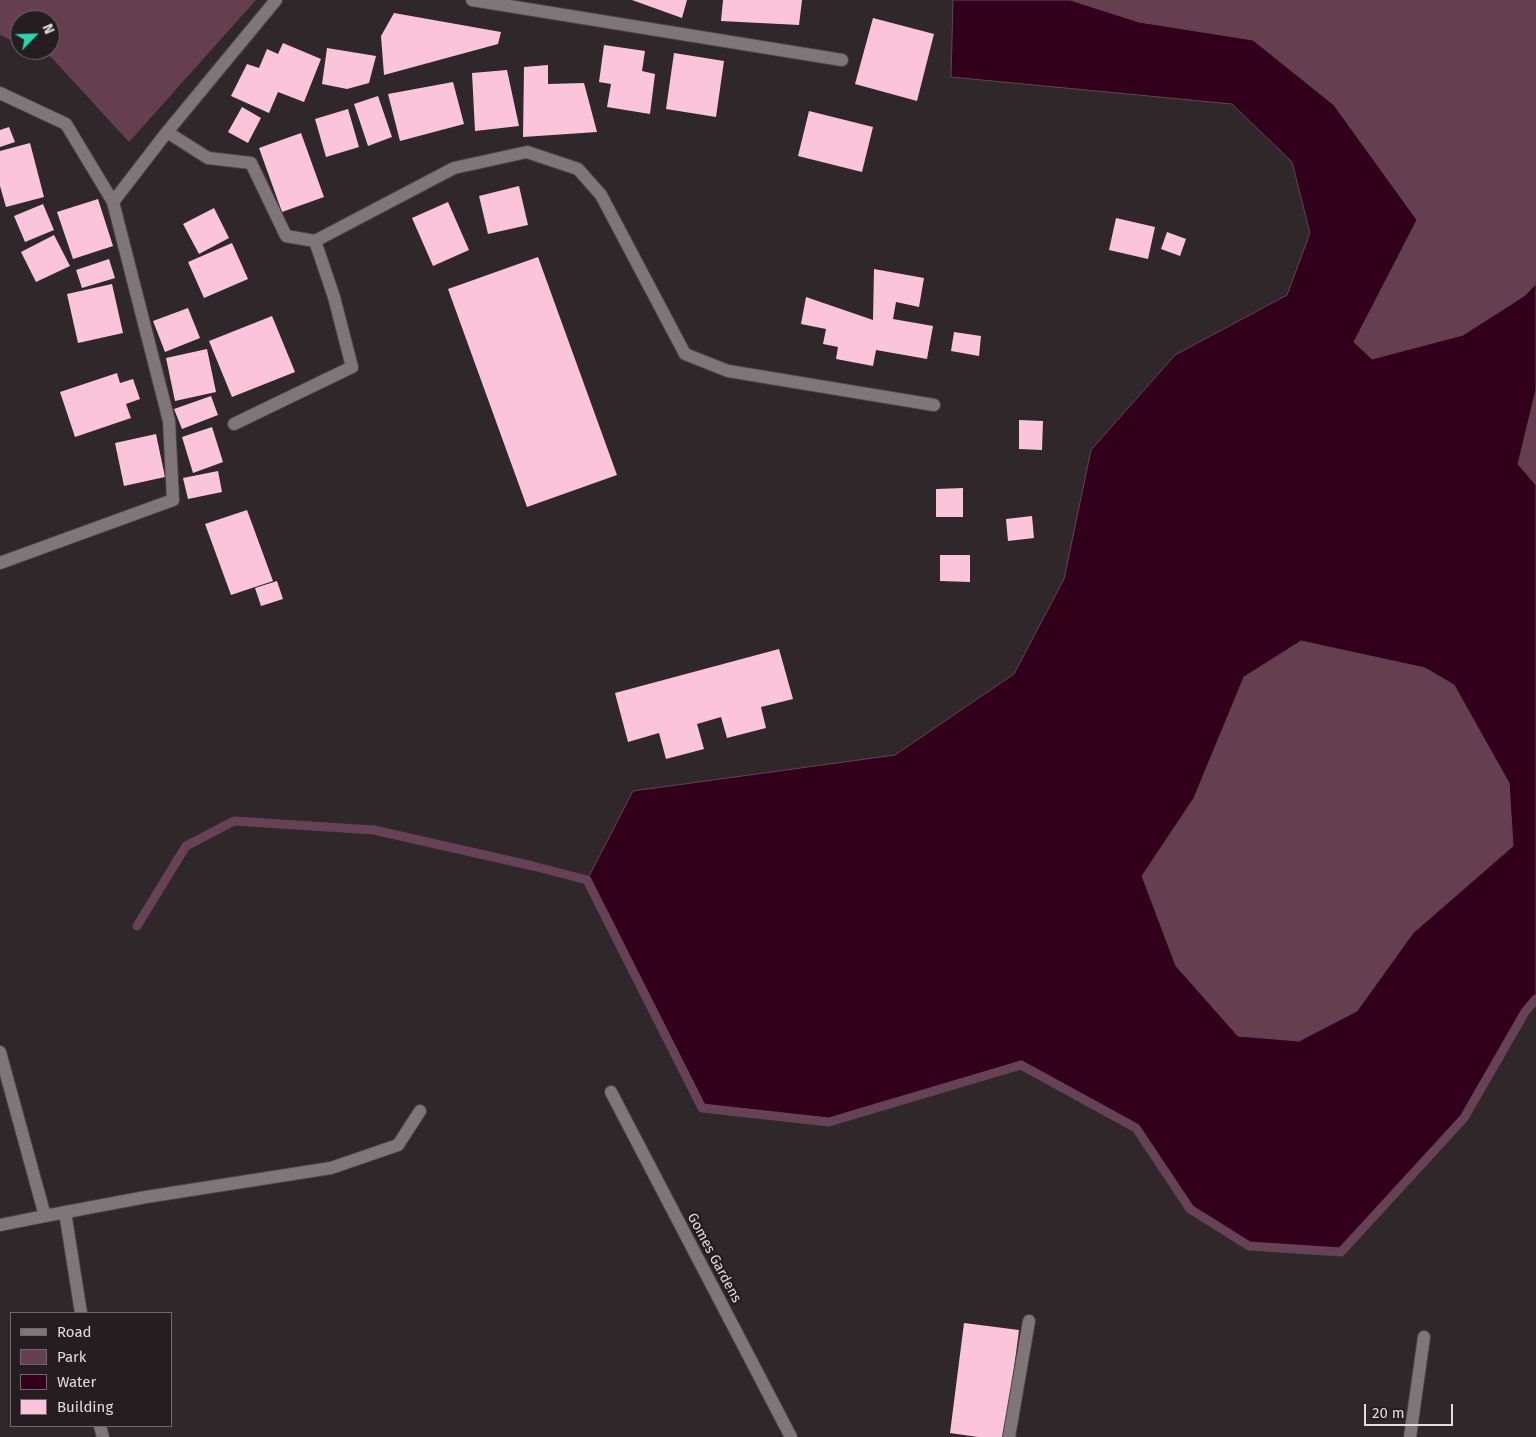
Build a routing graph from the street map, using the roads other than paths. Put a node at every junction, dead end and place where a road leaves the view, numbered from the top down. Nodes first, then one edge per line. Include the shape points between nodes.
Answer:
1 (276, 0) edge
2 (472, 0) edge
3 (842, 60) dead end
4 (0, 93) edge
5 (167, 132) junction
6 (114, 202) junction
7 (315, 241) junction
8 (934, 405) dead end
9 (234, 424) dead end
10 (0, 563) edge
11 (0, 1052) edge
12 (611, 1092) dead end
13 (420, 1111) dead end
14 (65, 1212) junction
15 (45, 1216) junction
16 (0, 1225) edge
17 (81, 1312) edge
18 (1029, 1321) dead end
19 (1424, 1337) dead end
20 (791, 1437) edge
21 (1009, 1437) edge
22 (1410, 1437) edge

1 - 5 street
2 - 3 street
4 - 6 street via 66,124
5 - 6 street
5 - 7 street via 208,158 251,163 286,236
6 - 10 street via 169,422 173,500
7 - 8 street via 454,168 527,152 578,169 601,195 685,354 728,371
7 - 9 street via 334,297 352,368
11 - 15 street
12 - 20 street, Gomes Gardens
13 - 14 street via 398,1145 331,1168
14 - 15 street
14 - 17 street
15 - 16 street
18 - 21 street
19 - 22 street

